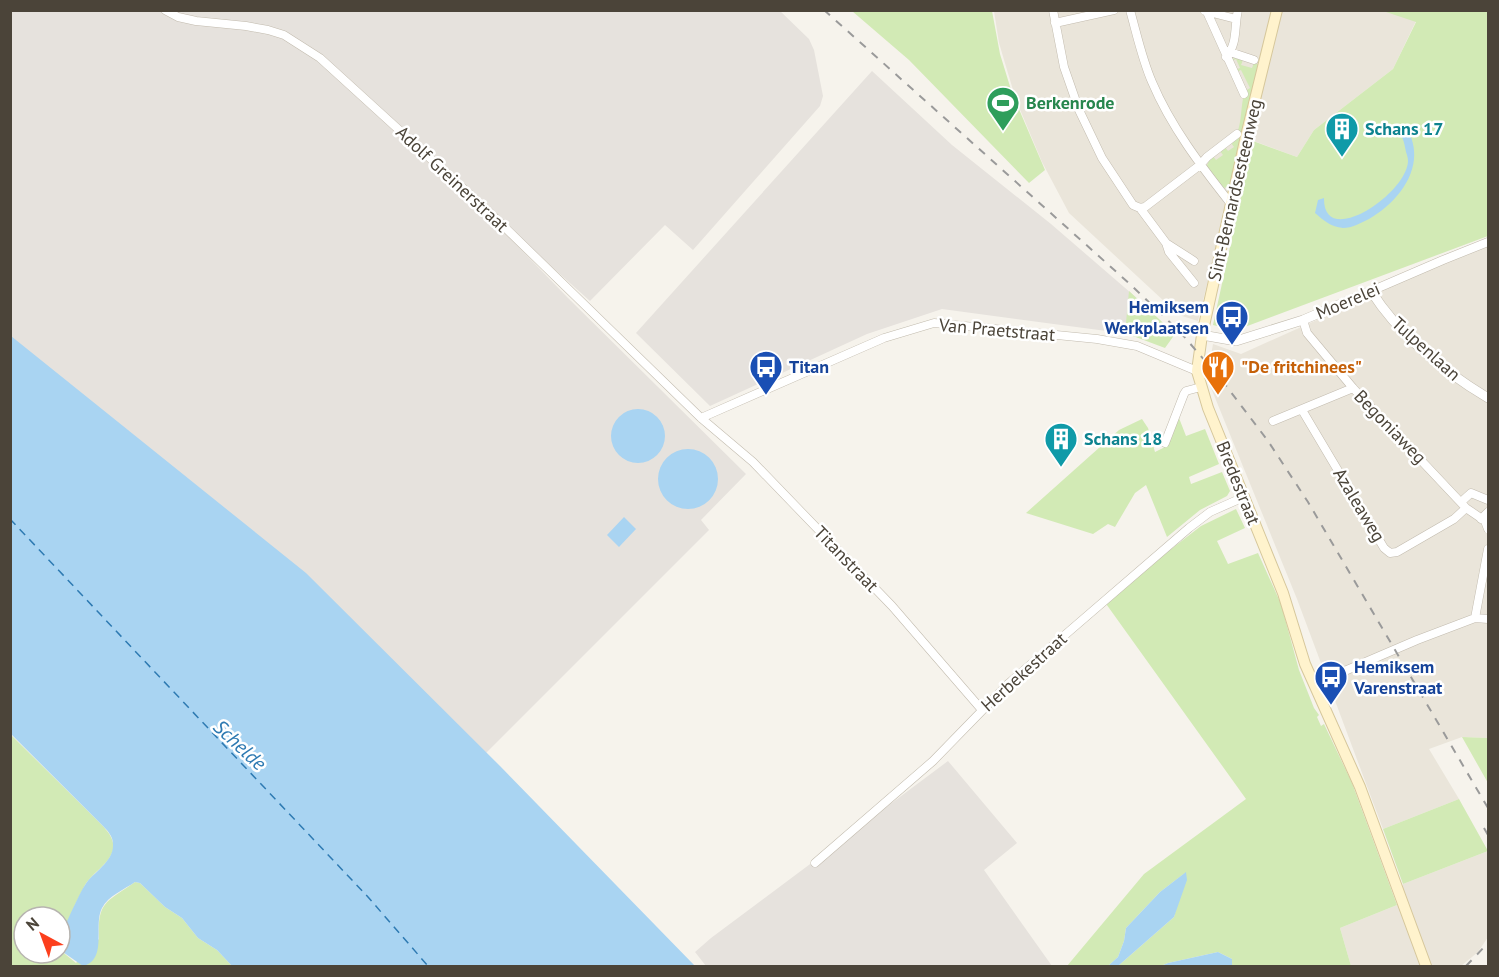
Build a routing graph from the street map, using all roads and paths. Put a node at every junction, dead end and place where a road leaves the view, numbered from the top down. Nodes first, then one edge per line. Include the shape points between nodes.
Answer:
1 (165, 10) edge
2 (1053, 10) edge
3 (1114, 10) edge
4 (1130, 10) edge
5 (1238, 10) edge
6 (1277, 10) edge
7 (1205, 11) edge
8 (1236, 19) junction
9 (1055, 23) junction
10 (1228, 55) junction
11 (1254, 60) dead end
12 (1244, 94) dead end
13 (1238, 134) dead end
14 (1200, 165) junction
15 (1231, 204) junction
16 (1140, 208) junction
17 (1488, 242) edge
18 (1166, 243) junction
19 (1194, 261) dead end
20 (1194, 283) dead end
21 (1371, 291) junction
22 (1303, 320) junction
23 (1202, 335) junction
24 (1197, 371) junction
25 (1201, 387) junction
26 (1353, 388) junction
27 (1488, 398) edge
28 (1302, 410) junction
29 (701, 418) junction
30 (1273, 421) dead end
31 (1165, 443) dead end
32 (1244, 497) junction
33 (1488, 500) edge
34 (1464, 505) junction
35 (1488, 512) edge
36 (1486, 523) edge
37 (1488, 549) edge
38 (1282, 593) junction
39 (1475, 618) junction
40 (1488, 619) edge
41 (1319, 682) junction
42 (982, 710) junction
43 (1356, 778) junction
44 (815, 863) dead end
45 (1425, 966) edge

1 - 29 street, Adolf Greinerstraat via 196,21 268,30 284,35 320,58 487,210
2 - 9 street
3 - 9 street
4 - 14 street via 1155,88
5 - 8 street
6 - 15 main road, Sint-Bernardsesteenweg
7 - 8 street
7 - 10 street
8 - 10 street
9 - 16 street via 1064,67 1079,110 1104,162 1133,205
10 - 11 street
10 - 12 street
13 - 14 street
14 - 15 street
14 - 16 street
15 - 23 main road, Sint-Bernardsesteenweg
16 - 18 street
17 - 21 street, Moerelei
18 - 19 street
18 - 20 street
21 - 22 street, Moerelei
21 - 27 street, Tulpenlaan via 1400,328 1432,359
22 - 23 street, Moerelei via 1236,340
22 - 26 street, Begoniaweg via 1307,333
23 - 24 main road, Sint-Bernardsesteenweg
24 - 25 main road, Bredestraat
24 - 29 street, Van Praetstraat via 1137,346 934,323 884,338
25 - 31 street via 1186,391
25 - 32 main road, Bredestraat
26 - 28 street
26 - 34 street, Begoniaweg
28 - 30 street
28 - 34 street, Azaleaweg via 1389,553 1444,525 1462,513
29 - 42 street, Titanstraat via 753,462 822,533
32 - 38 main road, Bredestraat
32 - 42 street, Herbekestraat via 1210,512 1189,528
33 - 34 street via 1471,493
34 - 36 street, Begoniaweg
35 - 36 street
37 - 39 street
38 - 41 main road, Bredestraat
38 - 43 main road, Bredestraat via 1305,664
39 - 40 street
39 - 41 street
41 - 43 main road, Bredestraat
42 - 44 street, Herbekestraat via 933,761
43 - 45 main road, Bredestraat

